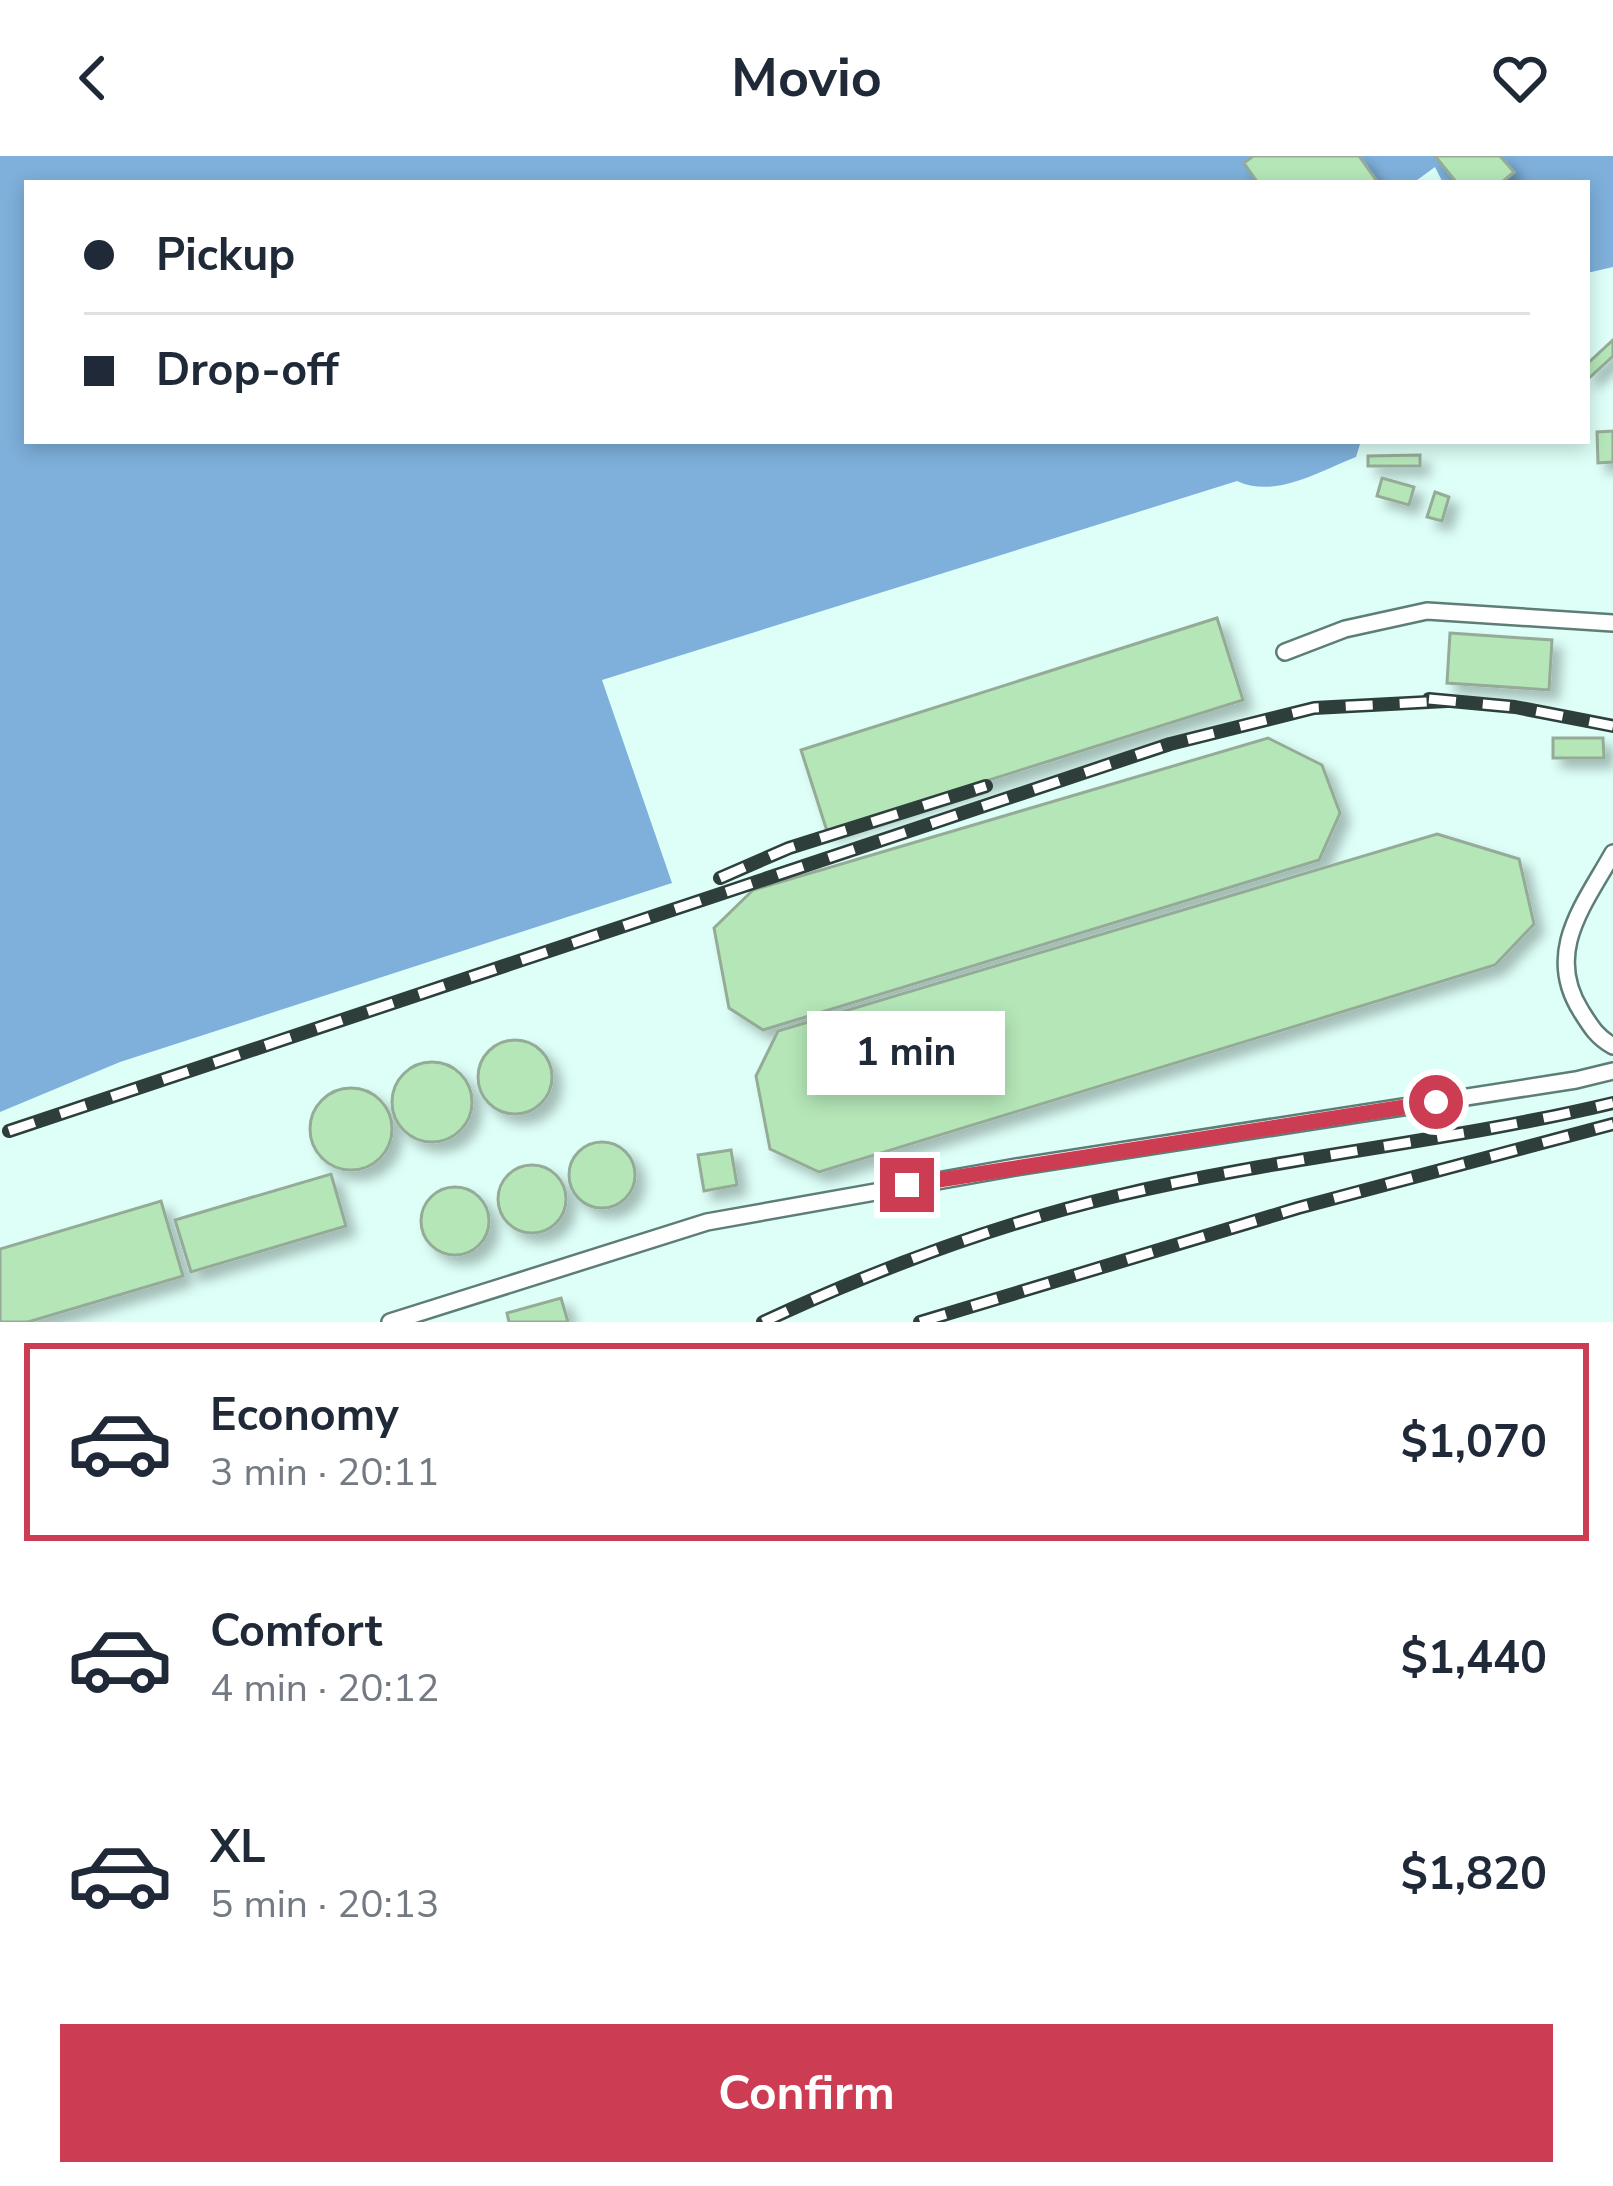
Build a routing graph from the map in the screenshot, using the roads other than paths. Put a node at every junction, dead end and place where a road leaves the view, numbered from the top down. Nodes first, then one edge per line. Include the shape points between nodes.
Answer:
1 (1613, 623) edge
2 (1285, 652) dead end
3 (1613, 853) edge
4 (1613, 1046) edge
5 (1613, 1071) edge
6 (390, 1322) edge

1 - 2 lane via 1427,611
3 - 4 lane via 1568,937 1565,963 1574,999 1598,1038
5 - 6 lane via 707,1222

